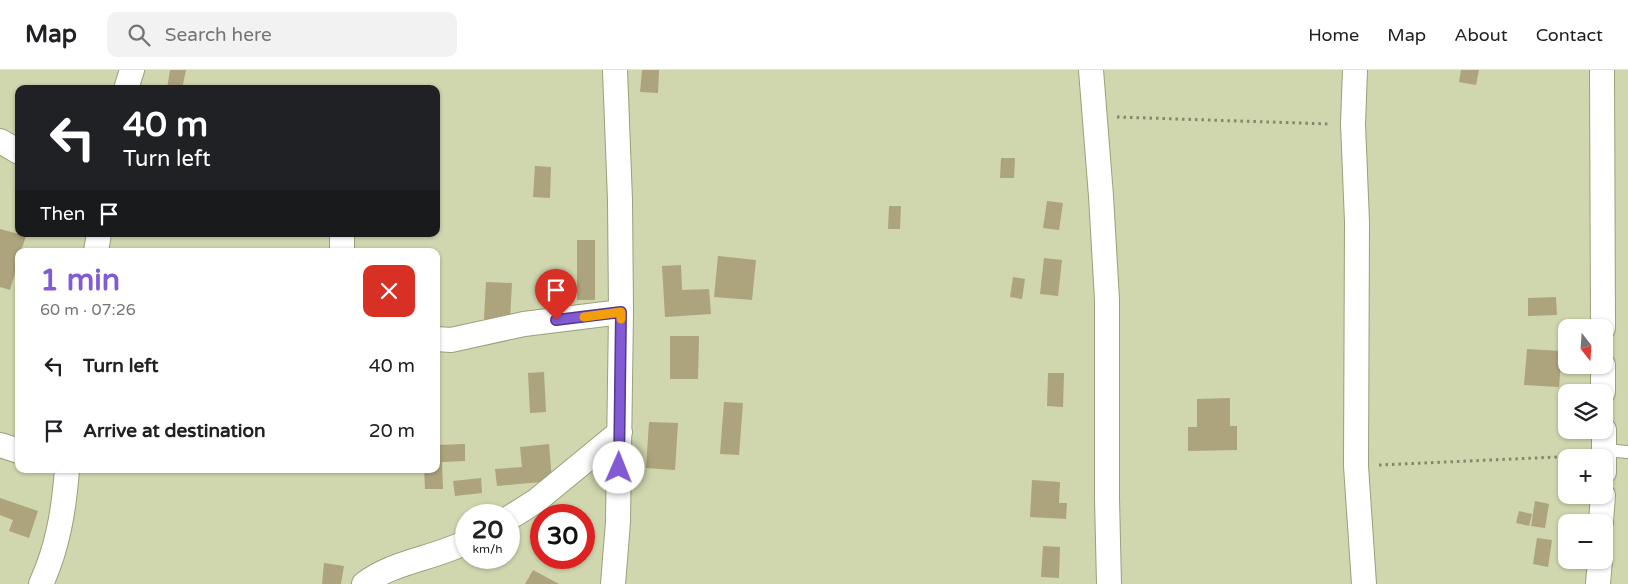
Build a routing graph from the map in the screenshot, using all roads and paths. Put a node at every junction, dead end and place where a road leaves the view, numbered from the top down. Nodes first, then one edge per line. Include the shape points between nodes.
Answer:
1 (132, 70) edge
2 (614, 70) edge
3 (1091, 70) edge
4 (1355, 70) edge
5 (1602, 70) edge
6 (127, 85) edge
7 (1094, 116) junction
8 (1354, 124) junction
9 (0, 141) edge
10 (15, 150) edge
11 (621, 312) junction
12 (1603, 319) edge
13 (440, 339) edge
14 (620, 432) junction
15 (0, 445) edge
16 (15, 450) edge
17 (1613, 452) edge
18 (1628, 452) edge
19 (1558, 455) edge
20 (1356, 466) junction
21 (67, 473) edge
22 (520, 511) edge
23 (455, 547) edge
24 (1599, 569) edge
25 (41, 584) edge
26 (364, 584) edge
27 (613, 584) edge
28 (1109, 584) edge
29 (1364, 584) edge
30 (1598, 584) edge

1 - 6 street
2 - 11 street
3 - 7 street
4 - 8 street
5 - 12 street
7 - 8 path
7 - 28 street via 1107,300
8 - 20 street
9 - 10 street
11 - 13 street via 524,324 451,340
11 - 14 street
14 - 22 street via 536,502
14 - 27 street
15 - 16 street
17 - 18 lane
19 - 20 path
20 - 29 street
21 - 25 street via 61,525
23 - 26 street via 393,568
24 - 30 street

